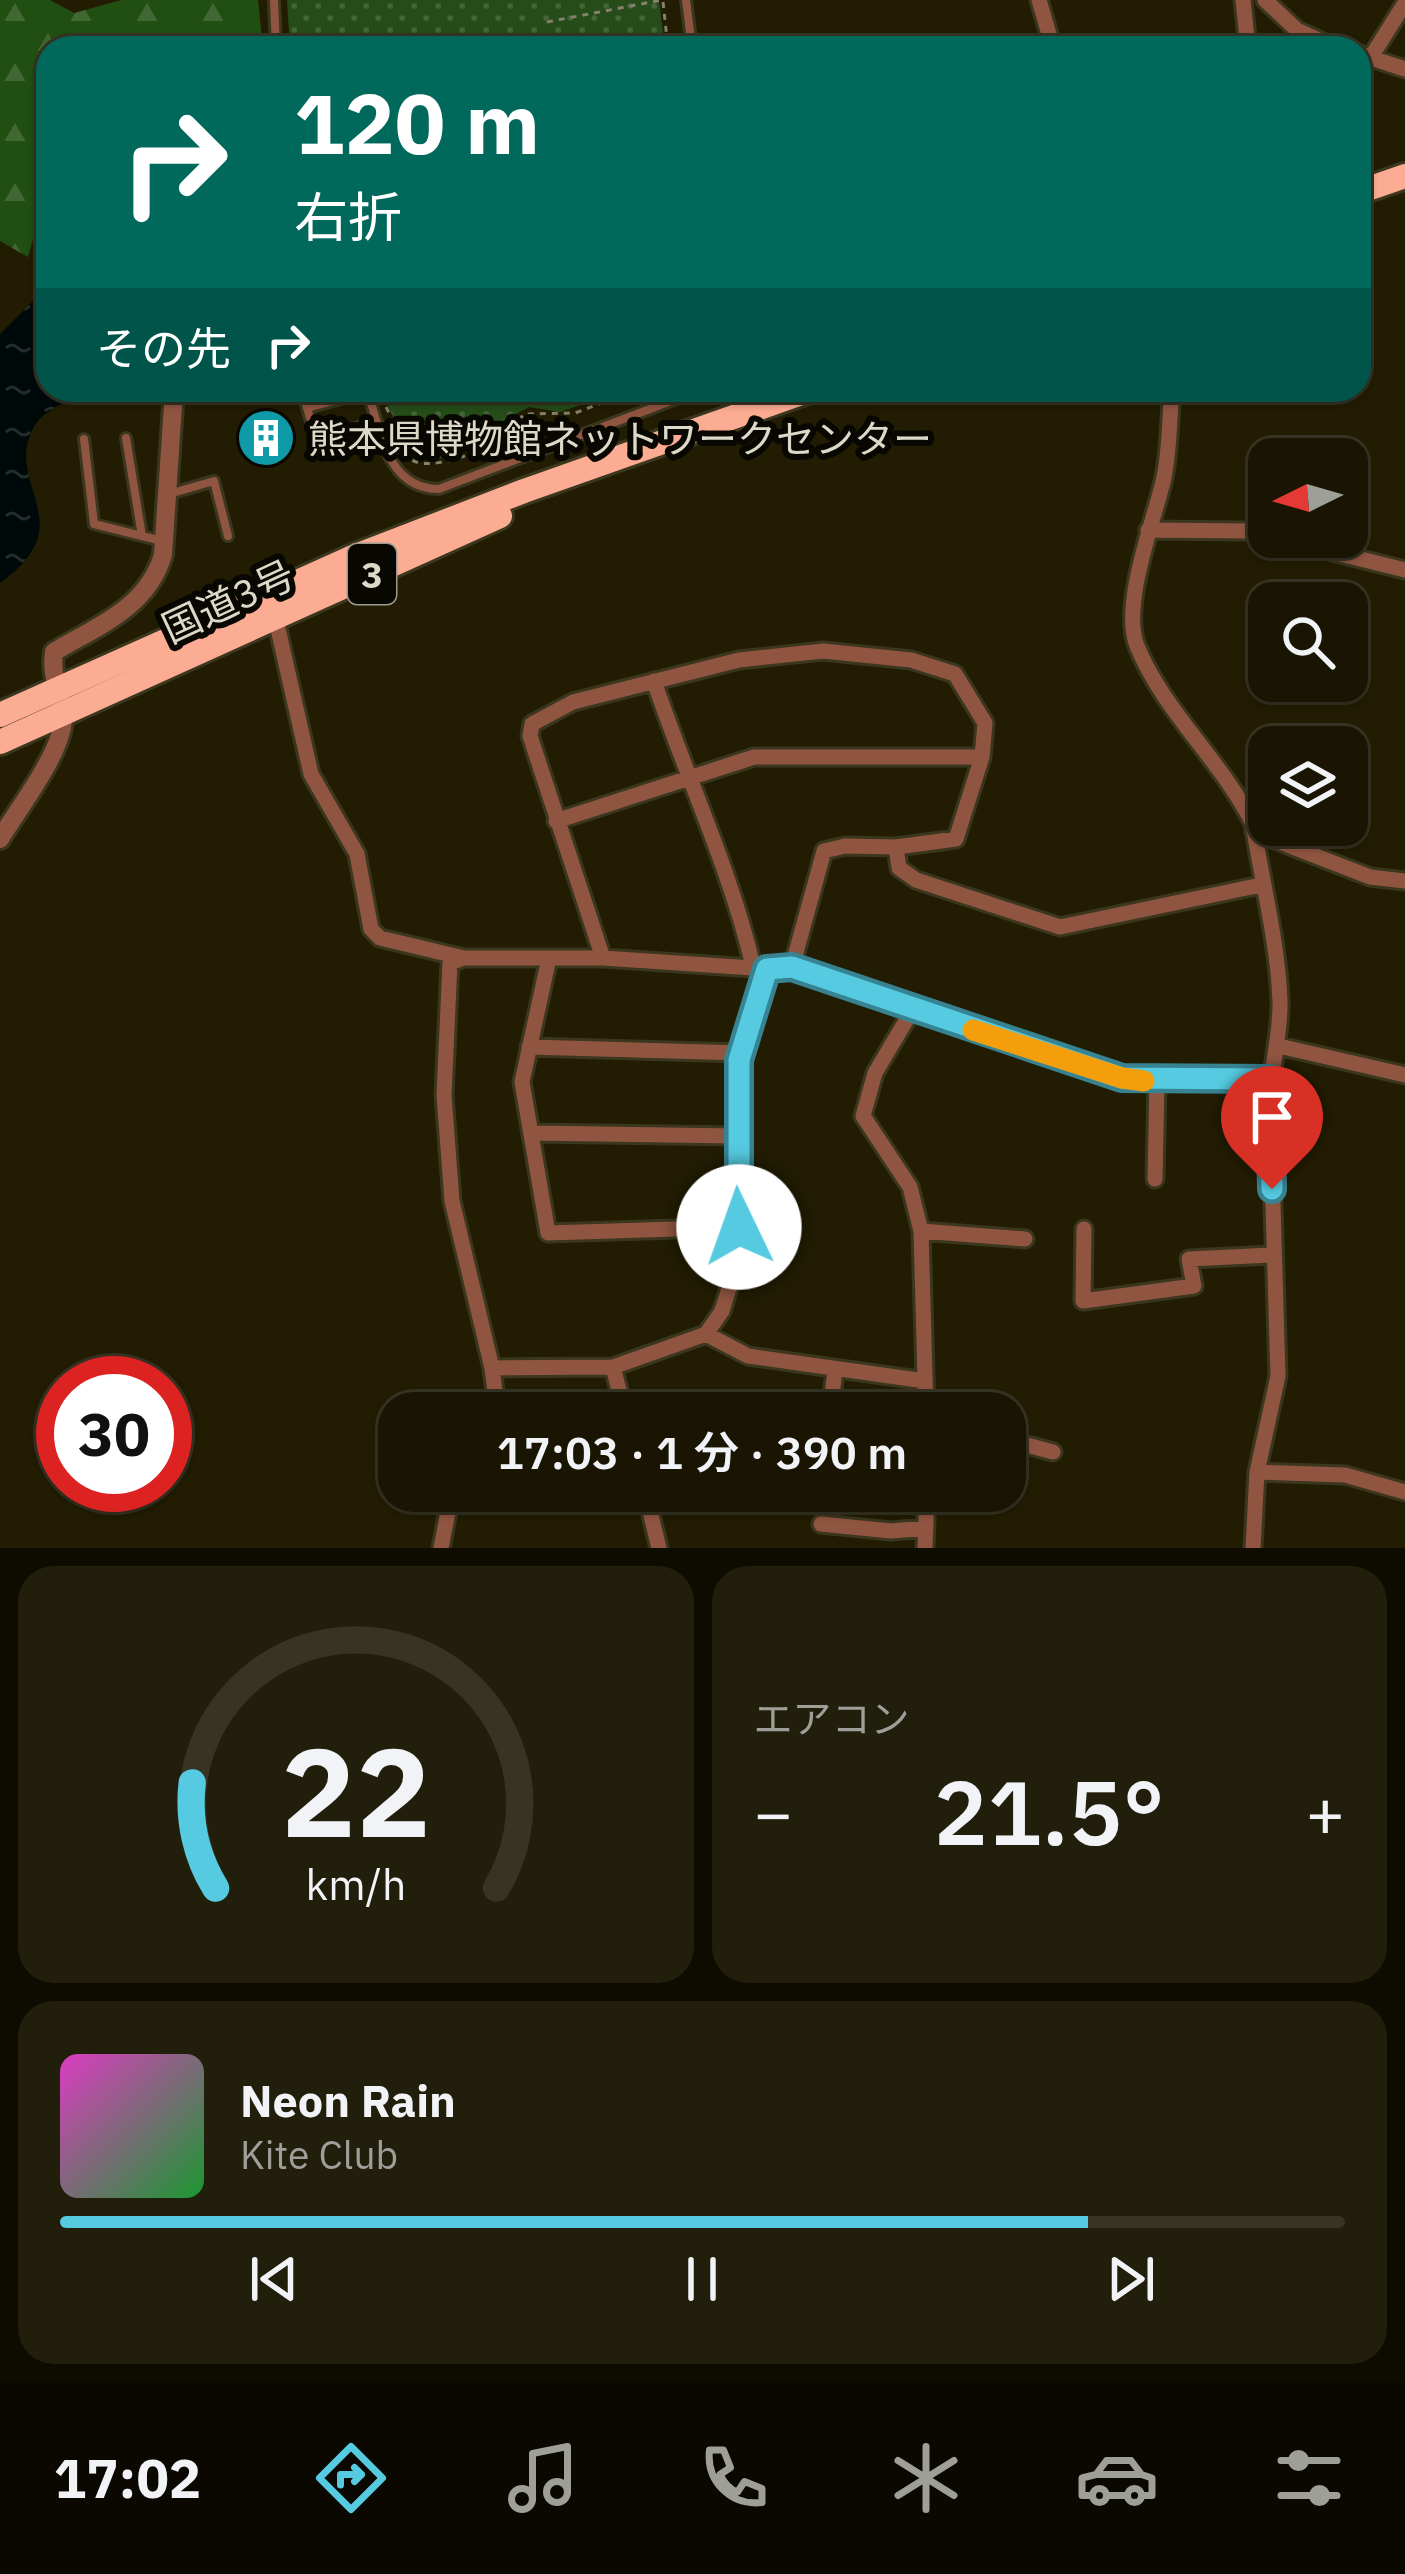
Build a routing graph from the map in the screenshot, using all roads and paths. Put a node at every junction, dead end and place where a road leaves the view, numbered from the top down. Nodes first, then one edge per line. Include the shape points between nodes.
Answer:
1 (274, 0) edge
2 (662, 0) edge
3 (686, 0) edge
4 (1039, 0) edge
5 (1243, 0) edge
6 (1265, 0) edge
7 (1405, 4) edge
8 (547, 22) dead end
9 (667, 34) joint
10 (276, 36) edge
11 (661, 36) edge
12 (690, 36) edge
13 (1050, 36) edge
14 (1247, 36) edge
15 (1310, 36) edge
16 (1371, 48) edge
17 (1371, 58) edge
18 (1405, 69) edge
19 (1405, 176) edge
20 (1371, 188) edge
21 (173, 402) edge
22 (305, 402) edge
23 (330, 402) edge
24 (371, 402) edge
25 (382, 402) edge
26 (604, 402) edge
27 (668, 402) edge
28 (778, 402) edge
29 (1171, 402) edge
30 (307, 408) junction
31 (377, 422) junction
32 (684, 437) junction
33 (127, 438) dead end
34 (85, 439) dead end
35 (167, 495) junction
36 (1148, 530) junction
37 (1248, 531) edge
38 (142, 536) junction
39 (227, 536) dead end
40 (164, 542) junction
41 (1356, 558) edge
42 (1405, 570) edge
43 (276, 620) junction
44 (654, 681) junction
45 (56, 688) junction
46 (0, 715) edge
47 (63, 716) junction
48 (0, 742) edge
49 (982, 758) junction
50 (686, 777) junction
51 (1248, 817) edge
52 (556, 820) junction
53 (0, 839) edge
54 (1256, 846) edge
55 (1290, 846) edge
56 (896, 847) junction
57 (1405, 881) edge
58 (1261, 885) junction
59 (464, 958) junction
60 (549, 958) junction
61 (603, 958) junction
62 (792, 967) junction
63 (760, 968) junction
64 (914, 1009) junction
65 (1280, 1046) junction
66 (530, 1047) junction
67 (742, 1053) junction
68 (1405, 1076) edge
69 (1270, 1079) junction
70 (1157, 1081) junction
71 (531, 1133) junction
72 (737, 1136) junction
73 (1155, 1179) dead end
74 (739, 1227) junction
75 (1084, 1229) dead end
76 (921, 1231) junction
77 (1025, 1239) dead end
78 (1272, 1255) junction
79 (706, 1334) junction
80 (614, 1367) junction
81 (492, 1368) junction
82 (835, 1370) junction
83 (926, 1381) junction
84 (495, 1392) edge
85 (620, 1392) edge
86 (832, 1392) edge
87 (926, 1392) edge
88 (1026, 1445) edge
89 (1053, 1452) dead end
90 (1256, 1472) junction
91 (1405, 1492) edge
92 (448, 1512) edge
93 (650, 1512) edge
94 (926, 1512) edge
95 (820, 1524) dead end
96 (926, 1528) junction
97 (441, 1548) edge
98 (659, 1548) edge
99 (925, 1548) edge
100 (1253, 1548) edge

1 - 10 lane
2 - 8 path
2 - 9 path
3 - 12 lane
4 - 13 street
5 - 14 street
6 - 15 street
7 - 16 street
9 - 11 path
17 - 18 street
19 - 20 highway
21 - 35 street
22 - 30 lane
23 - 30 lane
24 - 31 lane
25 - 26 path via 403,448 422,466 500,440 524,414 574,413
27 - 31 lane via 439,489 398,474
28 - 32 highway, 国道3号 / 3
29 - 36 street via 1163,481
30 - 31 lane via 316,439
32 - 43 highway, 国道3号 / 3
32 - 45 highway, 国道3号 / 3 via 353,557
33 - 38 lane
34 - 38 lane via 94,524
35 - 39 lane via 214,482
35 - 40 street
36 - 37 street
36 - 51 street via 1136,643
38 - 40 lane
40 - 45 street via 146,593 54,652
41 - 42 street
43 - 47 highway, 国道3号 / 3
43 - 59 street via 311,774 357,854 371,928 380,938
44 - 49 street via 823,651 911,659 956,674 985,723
44 - 50 street
44 - 52 street via 573,702 532,724
45 - 46 highway, 国道3号 / 3
45 - 47 street
47 - 48 highway, 国道3号 / 3
47 - 53 street via 60,739
49 - 50 street via 754,757
49 - 56 street via 956,839
50 - 52 street
50 - 63 street
52 - 61 street
54 - 58 street
55 - 57 street via 1370,877
56 - 58 street via 899,868 916,880 1060,927
56 - 62 street via 824,850
58 - 65 street via 1279,975
59 - 60 street
59 - 81 street via 450,963 444,1095 452,1201
60 - 61 street
60 - 66 street
61 - 63 street
62 - 63 street
62 - 64 street
63 - 67 street
64 - 70 street via 1122,1078
64 - 76 street via 875,1073 863,1116 910,1187
65 - 68 street
65 - 69 street
66 - 67 street
66 - 71 street via 522,1082
67 - 72 street
69 - 70 street
69 - 78 street
70 - 73 street
71 - 72 street
71 - 74 street via 548,1233
72 - 74 street
74 - 79 street via 735,1278
75 - 78 street via 1084,1301 1194,1286 1189,1259
76 - 77 street
76 - 83 street
78 - 90 street via 1279,1376
79 - 80 street
79 - 82 street via 748,1356
80 - 81 street
80 - 85 street
81 - 84 street
82 - 83 street
82 - 86 street
83 - 87 street
88 - 89 street
90 - 91 street via 1345,1475
90 - 100 street
92 - 97 street
93 - 98 street
94 - 96 street
95 - 96 street
96 - 99 street

